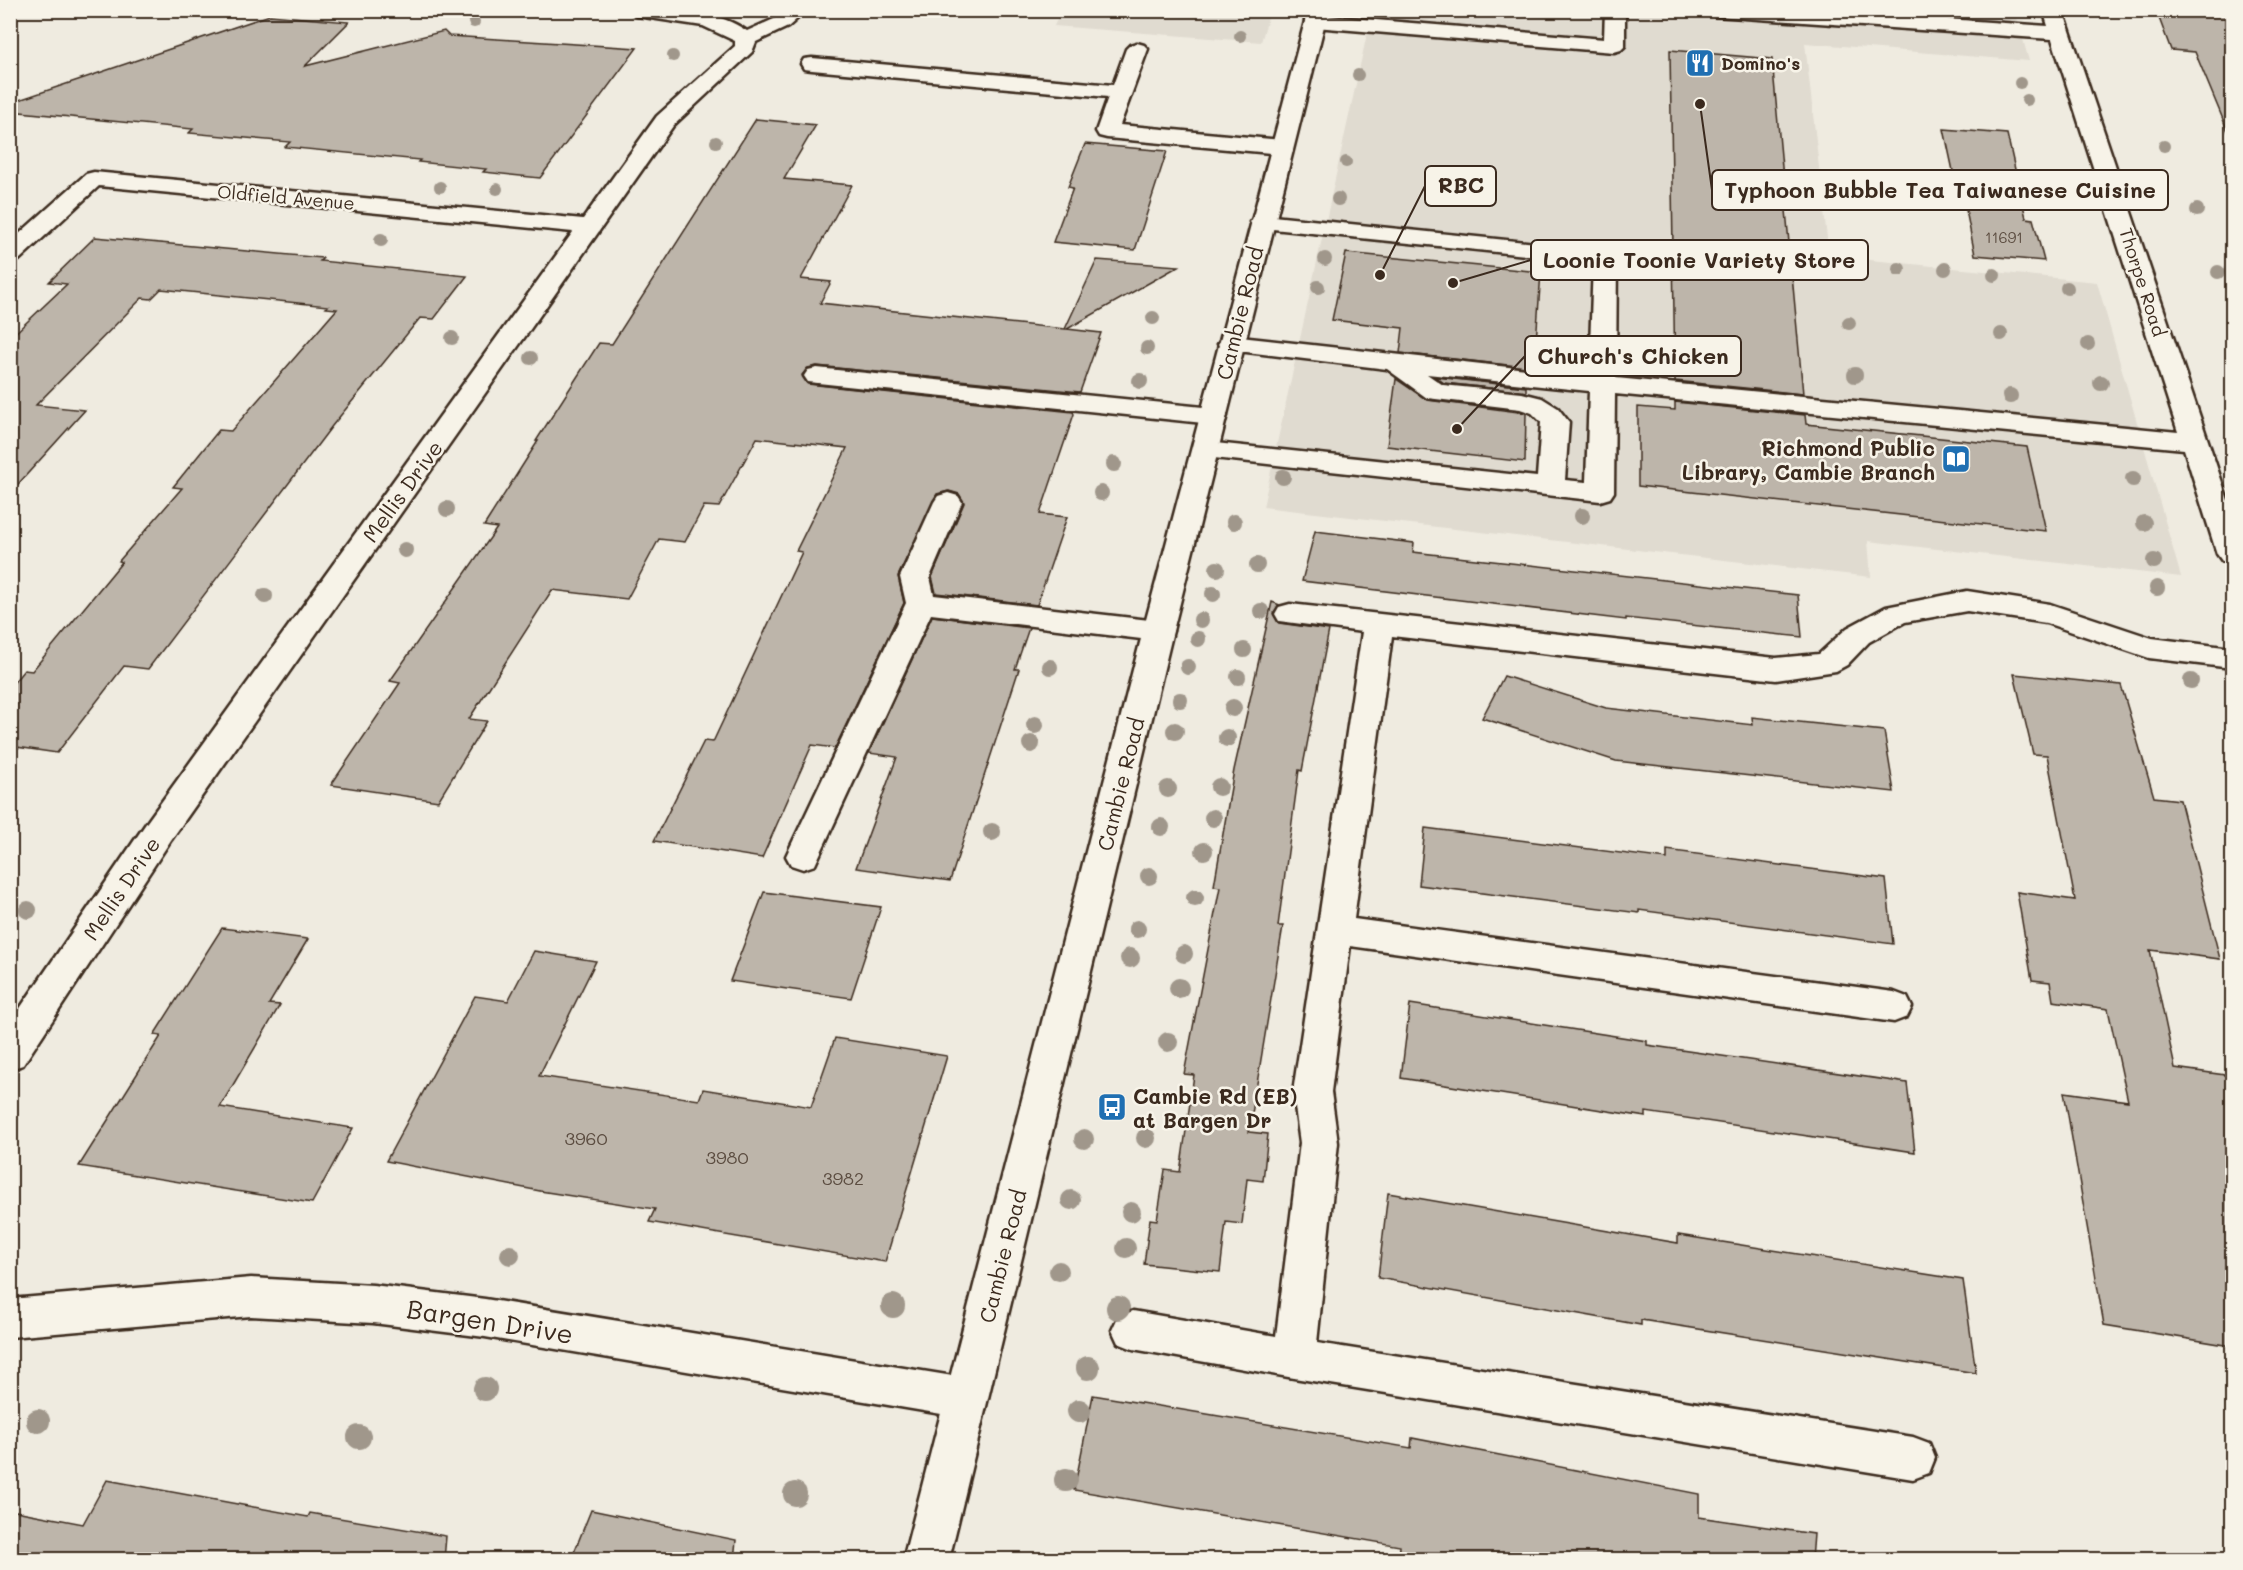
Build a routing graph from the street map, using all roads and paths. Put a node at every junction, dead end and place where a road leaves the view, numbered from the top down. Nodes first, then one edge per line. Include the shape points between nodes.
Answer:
1 (637, 10) edge
2 (797, 10) edge
3 (1615, 10) edge
4 (1715, 10) edge
5 (1316, 16) edge
6 (2057, 22) edge
7 (746, 39) junction
8 (1137, 49) dead end
9 (812, 64) dead end
10 (1121, 92) junction
11 (1282, 147) junction
12 (1262, 222) junction
13 (591, 227) junction
14 (10, 255) edge
15 (1231, 344) junction
16 (1394, 362) junction
17 (817, 376) dead end
18 (1602, 385) junction
19 (1213, 416) junction
20 (2195, 442) junction
21 (1206, 450) junction
22 (1550, 487) junction
23 (948, 502) dead end
24 (2232, 554) edge
25 (921, 603) junction
26 (1290, 614) dead end
27 (1378, 624) junction
28 (1158, 631) junction
29 (2232, 658) edge
30 (803, 856) dead end
31 (1335, 930) junction
32 (1894, 1007) dead end
33 (10, 1054) edge
34 (10, 1318) edge
35 (1133, 1330) dead end
36 (1294, 1359) junction
37 (965, 1398) junction
38 (1913, 1458) dead end
39 (926, 1560) edge

1 - 7 street via 720,25
2 - 7 street via 781,23
3 - 5 street via 1614,46
4 - 6 street
5 - 11 street, Cambie Road
6 - 20 street, Thorpe Road
7 - 13 street, Mellis Drive via 745,48 665,121
8 - 10 street
9 - 10 street
10 - 11 street via 1107,131
11 - 12 street, Cambie Road
12 - 15 street, Cambie Road
12 - 18 street via 1605,256
13 - 14 street, Oldfield Avenue via 94,179
13 - 33 street, Mellis Drive via 159,831
15 - 16 street
15 - 19 street, Cambie Road
16 - 18 street
16 - 22 street via 1436,392 1522,401 1544,408 1555,422
17 - 19 street
18 - 20 street
18 - 22 street via 1600,492
19 - 21 street, Cambie Road
20 - 24 street, Thorpe Road
21 - 22 street
21 - 28 street, Cambie Road
23 - 25 street via 915,577
25 - 28 street
25 - 30 street
26 - 27 street
27 - 29 street via 1776,669 1825,664 1858,635 1897,614 1967,601 2050,614 2149,648
27 - 31 street
28 - 37 street, Cambie Road
31 - 32 street
31 - 36 street via 1312,1092 1319,1143
34 - 37 street, Bargen Drive via 251,1298 373,1304 485,1318
35 - 36 street
36 - 38 street
37 - 39 street, Cambie Road

